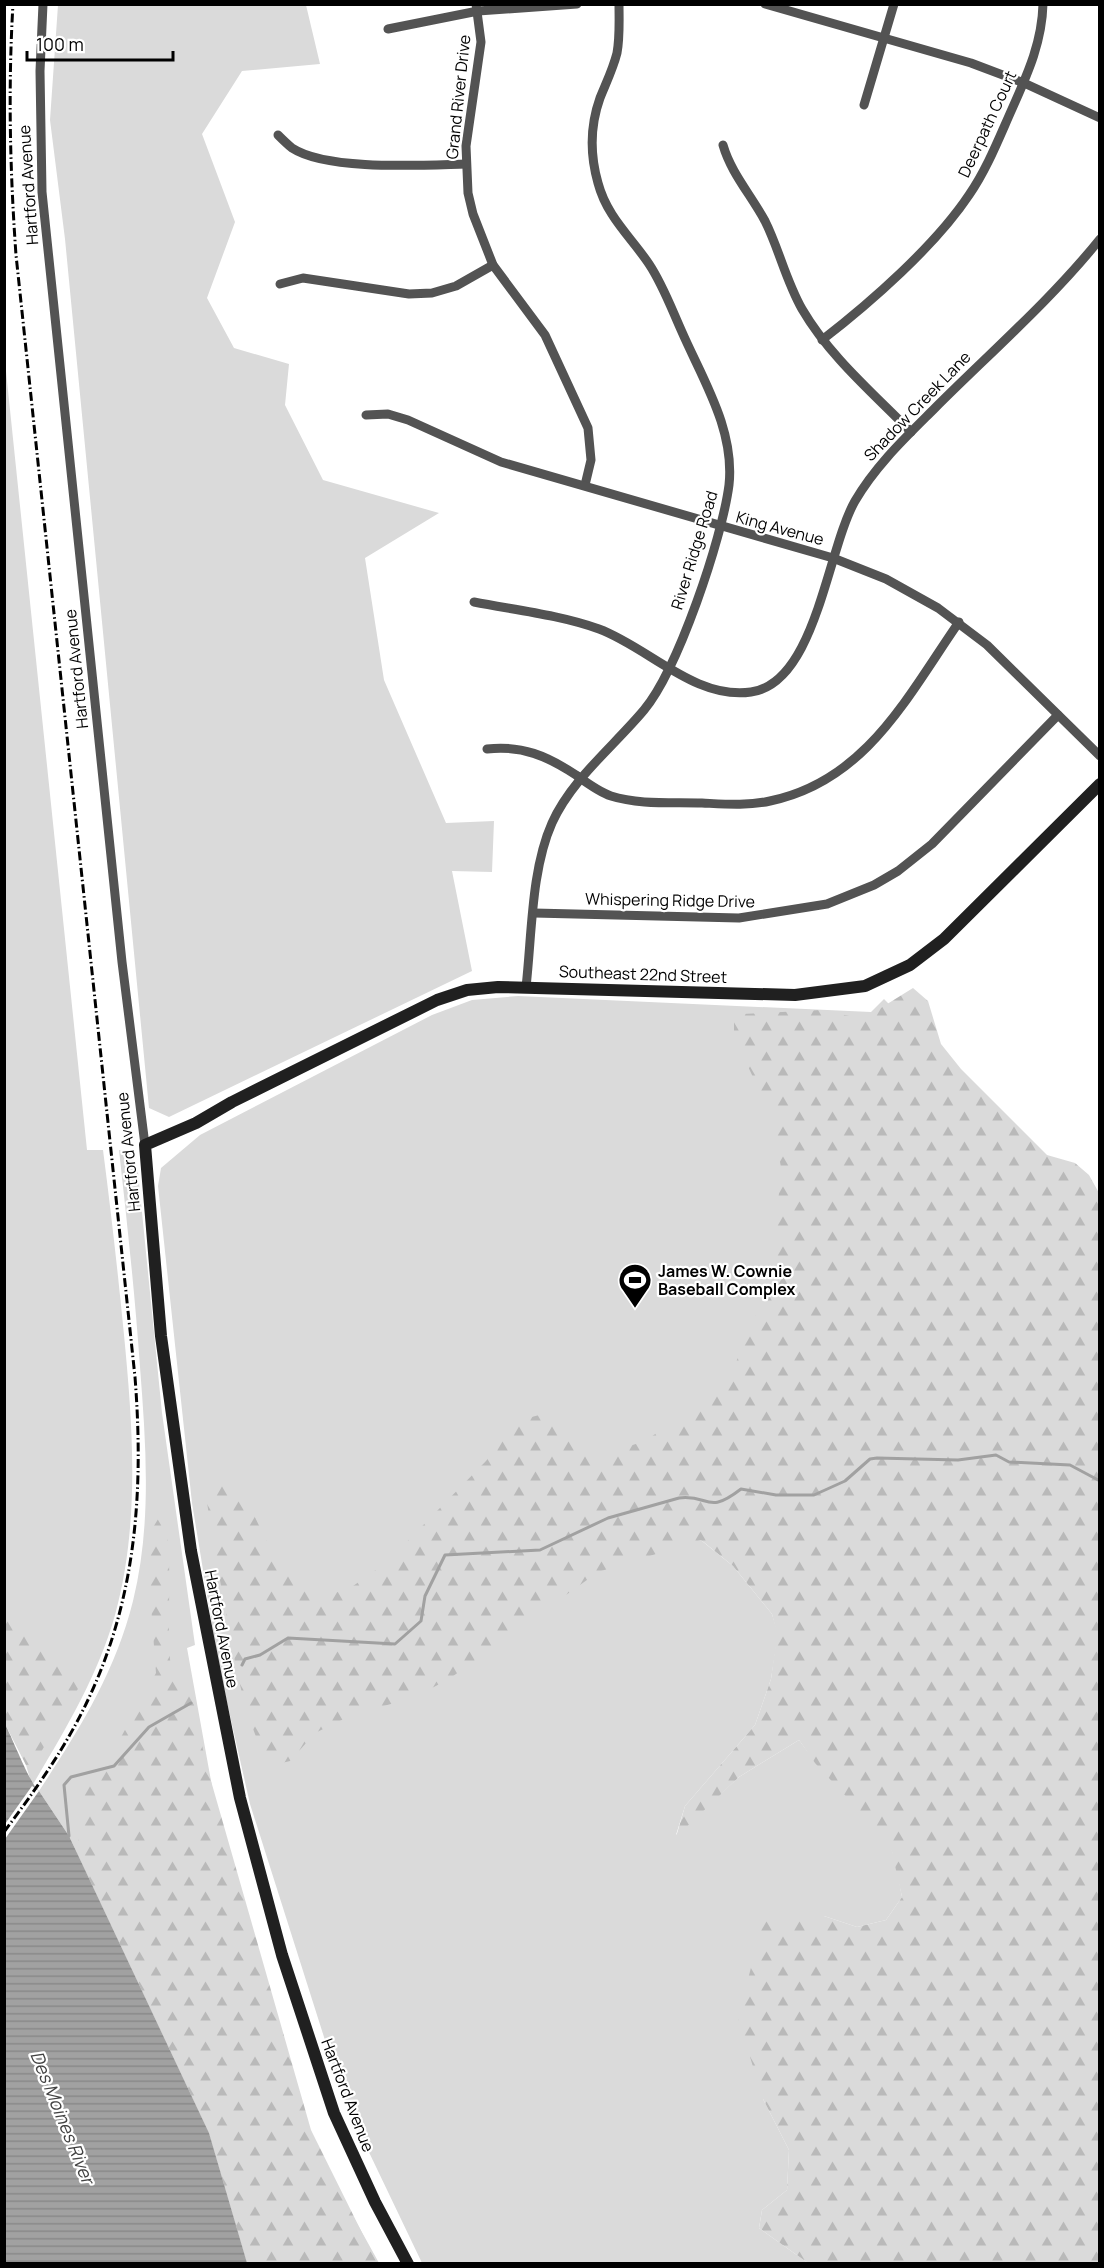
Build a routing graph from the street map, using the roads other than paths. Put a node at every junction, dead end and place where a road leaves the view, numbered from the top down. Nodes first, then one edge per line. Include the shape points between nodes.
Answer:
1 (43, 4) edge
2 (577, 4) edge
3 (619, 4) edge
4 (765, 4) edge
5 (894, 4) edge
6 (1043, 4) edge
7 (477, 8) edge
8 (388, 29) dead end
9 (884, 39) junction
10 (1024, 83) junction
11 (864, 105) dead end
12 (1100, 118) edge
13 (278, 135) dead end
14 (723, 145) dead end
15 (466, 164) junction
16 (1100, 239) edge
17 (493, 266) junction
18 (280, 284) dead end
19 (822, 340) junction
20 (366, 415) dead end
21 (911, 432) junction
22 (585, 485) junction
23 (720, 527) junction
24 (832, 558) junction
25 (474, 602) dead end
26 (959, 622) junction
27 (669, 667) junction
28 (1058, 715) junction
29 (487, 749) dead end
30 (1100, 756) edge
31 (581, 779) junction
32 (1100, 784) edge
33 (534, 913) junction
34 (526, 987) junction
35 (145, 1145) junction
36 (408, 2264) edge

1 - 35 street, Hartford Avenue via 39,87 42,192 122,962
2 - 7 street
3 - 23 street, River Ridge Road via 618,50 594,124 594,168 613,219 642,253 658,281 725,432 730,469
4 - 9 street
5 - 9 street
6 - 10 street, Deerpath Court via 1038,47
7 - 8 street
7 - 15 street, Grand River Drive via 481,42
9 - 10 street via 971,63
9 - 11 street
10 - 12 street
10 - 19 street, Deerpath Court via 983,172 954,216 866,305
13 - 15 street via 292,148 308,155 361,164
14 - 19 street via 727,160 773,237 801,307
15 - 17 street, Grand River Drive via 473,214
16 - 21 street, Shadow Creek Lane
17 - 18 street via 456,286 432,293 409,294 303,278
17 - 22 street, Grand River Drive via 545,335 588,428 591,460
19 - 21 street
20 - 22 street, King Avenue via 387,414 408,420 501,462
21 - 24 street, Shadow Creek Lane via 864,485
22 - 23 street, King Avenue
23 - 24 street, King Avenue
23 - 27 street, River Ridge Road
24 - 26 street, King Avenue via 895,584
24 - 27 street, Shadow Creek Lane via 803,648 791,668 774,684 753,692 729,693
25 - 27 street, Shadow Creek Lane via 600,629
26 - 28 street, King Avenue
26 - 31 street via 874,741 836,775 801,792 768,802 663,802 611,796
27 - 31 street, River Ridge Road via 646,708
28 - 30 street, King Avenue
28 - 33 street, Whispering Ridge Drive via 932,844 874,885 826,904 739,918
29 - 31 street via 511,747 545,757
31 - 33 street, River Ridge Road via 553,819 543,844 534,887
32 - 34 street, Southeast 22nd Street via 944,939 910,965 865,986 795,995
33 - 34 street, River Ridge Road
34 - 35 street, Southeast 22nd Street via 480,988 437,1000
35 - 36 street, Hartford Avenue via 161,1336 189,1540 240,1798 282,1955 334,2113

